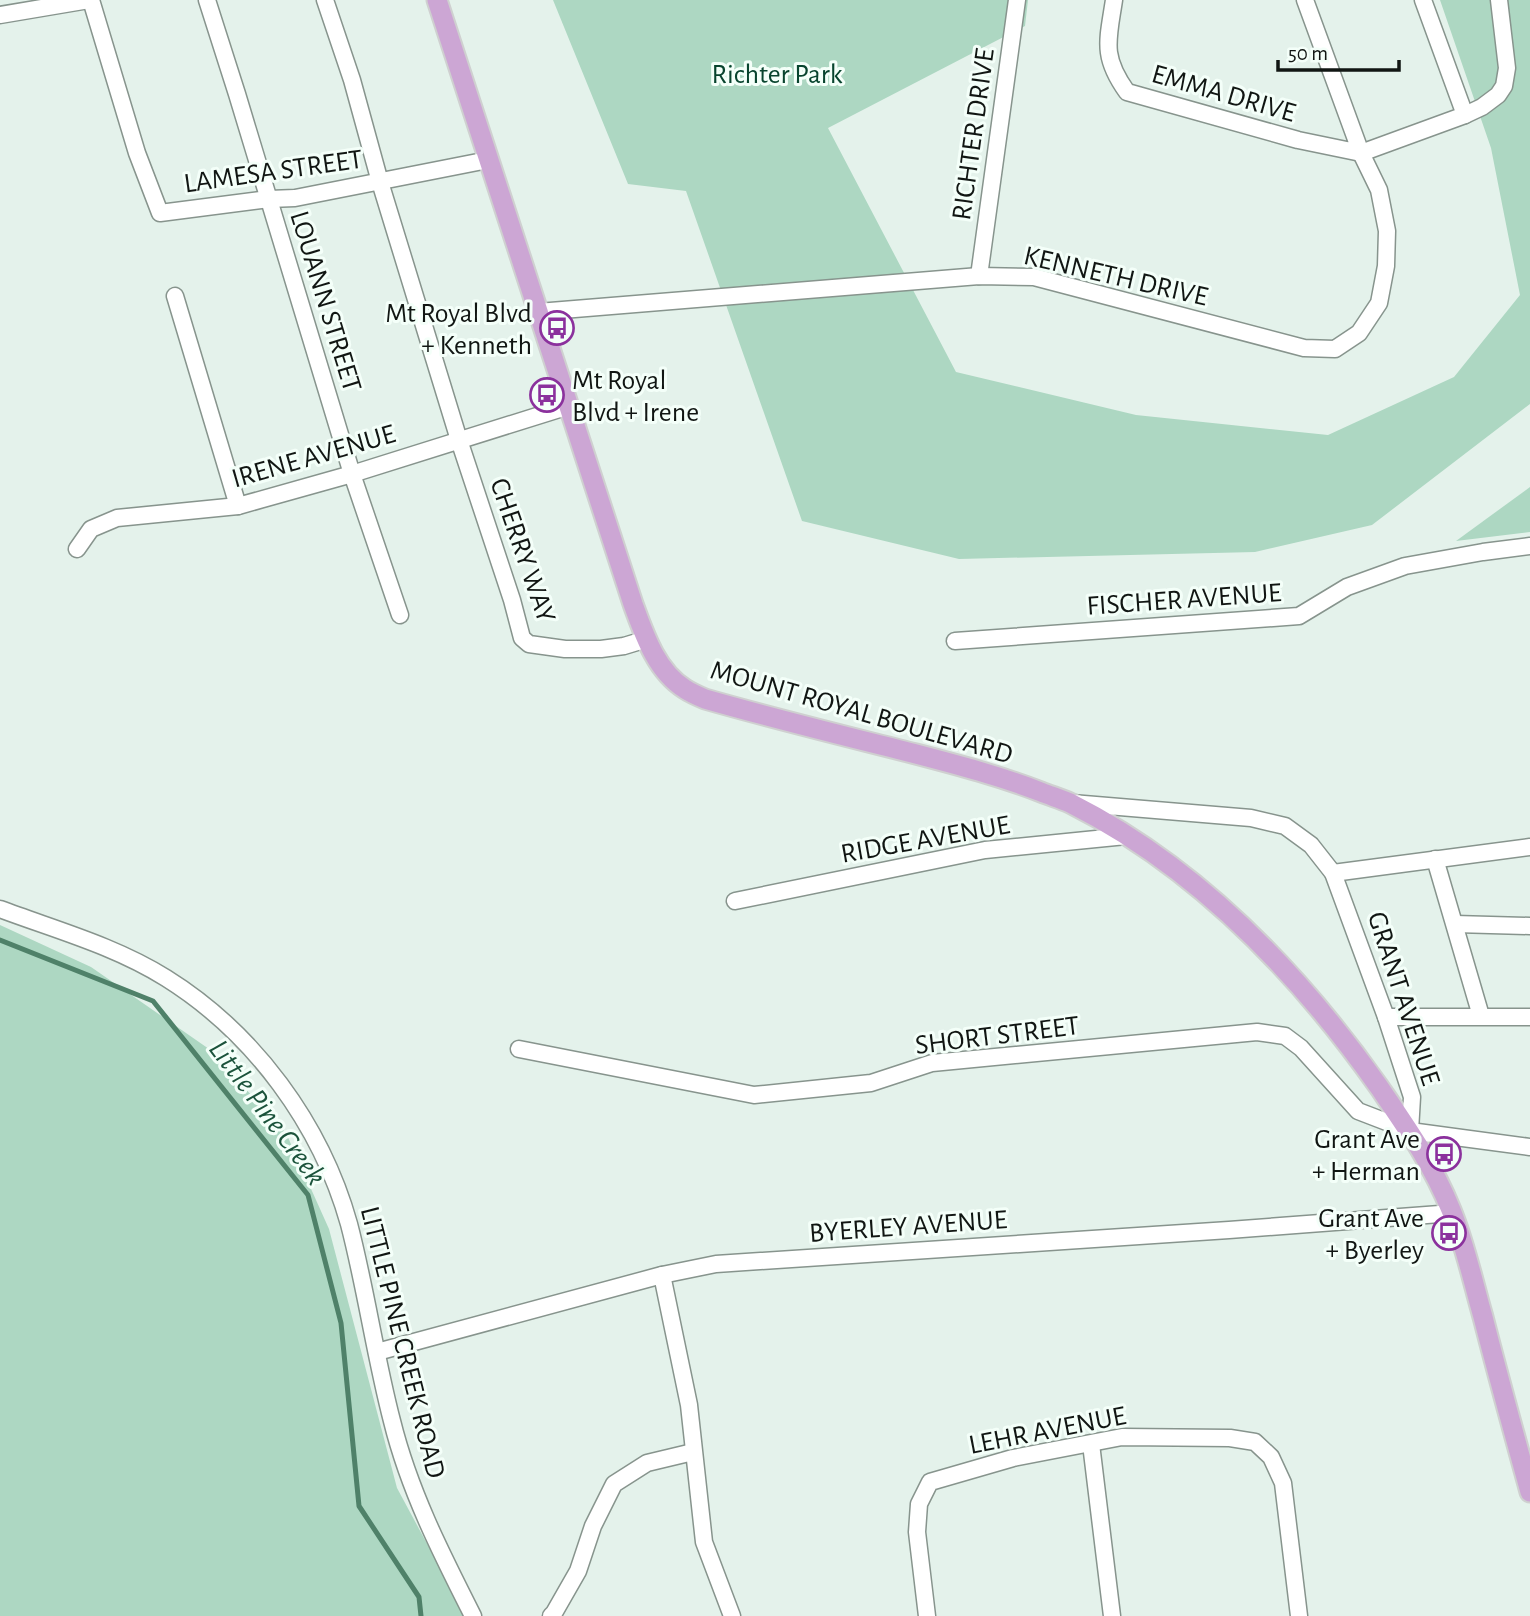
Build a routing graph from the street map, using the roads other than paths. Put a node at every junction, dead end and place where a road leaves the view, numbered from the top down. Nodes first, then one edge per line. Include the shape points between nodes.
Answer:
1 (90, 0) edge
2 (207, 0) edge
3 (325, 0) edge
4 (437, 0) edge
5 (1017, 0) edge
6 (1114, 0) edge
7 (1305, 0) edge
8 (1423, 0) edge
9 (1499, 0) edge
10 (0, 15) edge
11 (1465, 115) junction
12 (1361, 153) junction
13 (488, 160) junction
14 (380, 182) junction
15 (269, 200) junction
16 (979, 276) junction
17 (175, 296) dead end
18 (538, 312) junction
19 (569, 406) junction
20 (459, 440) junction
21 (352, 474) junction
22 (238, 506) junction
23 (1530, 546) edge
24 (78, 549) dead end
25 (400, 615) dead end
26 (647, 639) junction
27 (954, 641) dead end
28 (1069, 803) junction
29 (1126, 836) junction
30 (1530, 847) edge
31 (1435, 859) junction
32 (1333, 873) junction
33 (735, 901) dead end
34 (0, 909) edge
35 (1455, 924) junction
36 (1530, 926) edge
37 (1481, 1016) junction
38 (1386, 1017) junction
39 (1530, 1017) edge
40 (519, 1049) dead end
41 (1410, 1132) junction
42 (1530, 1147) edge
43 (1453, 1213) junction
44 (662, 1275) junction
45 (377, 1352) junction
46 (1091, 1444) junction
47 (693, 1452) junction
48 (1526, 1459) edge
49 (1530, 1492) edge
50 (473, 1616) edge
51 (551, 1616) edge
52 (732, 1616) edge
53 (927, 1616) edge
54 (1112, 1616) edge
55 (1300, 1616) edge

1 - 10 street
1 - 15 street, LAMESA STREET via 160,213
2 - 15 street, LOUANN STREET
3 - 14 street
4 - 13 main road, MOUNT ROYAL BOULEVARD
5 - 16 street, RICHTER DRIVE
6 - 12 street, EMMA DRIVE via 1107,48 1115,76 1127,92
7 - 12 street, EMMA DRIVE
8 - 11 street
9 - 11 street via 1507,68 1504,86 1491,101
11 - 12 street
12 - 16 street, KENNETH DRIVE via 1379,190 1387,231 1386,266 1379,303 1359,333 1335,349 1304,348 1034,277
13 - 14 street, LAMESA STREET
13 - 18 main road, MOUNT ROYAL BOULEVARD
14 - 15 street, LAMESA STREET
14 - 20 street
15 - 21 street, LOUANN STREET
16 - 18 street, KENNETH DRIVE
17 - 22 street
18 - 19 main road, MOUNT ROYAL BOULEVARD
19 - 20 street, IRENE AVENUE
19 - 26 main road, MOUNT ROYAL BOULEVARD
20 - 21 street, IRENE AVENUE
20 - 26 street, CHERRY WAY via 522,638 529,644 565,649 601,649
21 - 22 street, IRENE AVENUE
21 - 25 street, LOUANN STREET
22 - 24 street, IRENE AVENUE via 117,518 91,529
23 - 27 street, FISCHER AVENUE via 1405,566 1348,587 1299,615
26 - 28 main road, MOUNT ROYAL BOULEVARD via 670,676 705,699 955,764
28 - 29 main road, MOUNT ROYAL BOULEVARD
28 - 32 street, GRANT AVENUE via 1251,818 1285,826 1311,845
29 - 33 street, RIDGE AVENUE via 985,850
29 - 41 main road, MOUNT ROYAL BOULEVARD via 1201,890 1265,948 1316,1004
30 - 31 street
31 - 32 street
31 - 35 street
32 - 38 street, GRANT AVENUE
34 - 45 street, LITTLE PINE CREEK ROAD via 136,961 219,1018 259,1057 300,1113 336,1187
35 - 36 street
35 - 37 street
37 - 38 street
37 - 39 street
38 - 41 street, GRANT AVENUE via 1412,1097
40 - 41 street, SHORT STREET via 754,1095 871,1083 932,1063 1257,1032 1285,1036 1358,1111
41 - 42 street, SHORT STREET
41 - 43 main road
43 - 44 street, BYERLEY AVENUE via 716,1264
43 - 48 main road
44 - 45 street, BYERLEY AVENUE
44 - 47 street via 689,1405
45 - 50 street, LITTLE PINE CREEK ROAD via 410,1481
46 - 53 street, LEHR AVENUE via 1013,1458 930,1482 919,1504 917,1532
46 - 54 street
46 - 55 street, LEHR AVENUE via 1122,1437 1230,1438 1255,1443 1271,1457 1283,1483
47 - 51 street via 647,1464 614,1484 593,1526 578,1572
47 - 52 street via 704,1542
48 - 49 main road

